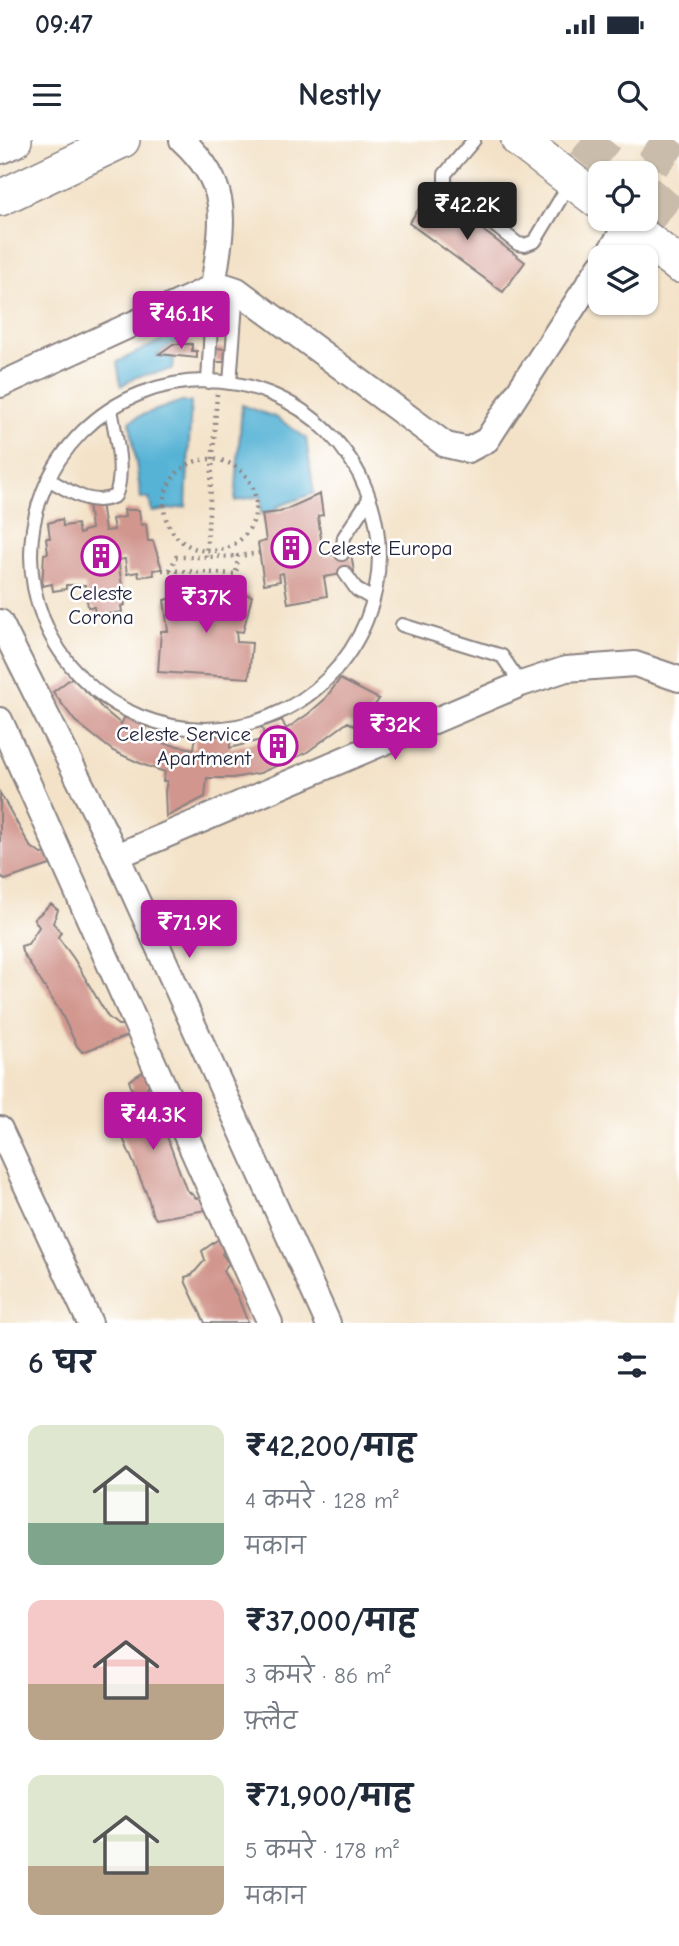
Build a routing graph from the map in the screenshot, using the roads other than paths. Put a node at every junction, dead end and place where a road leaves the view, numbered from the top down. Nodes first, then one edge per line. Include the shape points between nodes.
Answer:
1 (14, 140) edge
2 (122, 140) edge
3 (182, 140) edge
4 (474, 140) edge
5 (519, 140) edge
6 (0, 146) edge
7 (572, 180) junction
8 (588, 193) edge
9 (0, 198) edge
10 (636, 231) edge
11 (679, 265) edge
12 (588, 284) edge
13 (225, 289) junction
14 (218, 382) junction
15 (0, 385) edge
16 (111, 409) junction
17 (48, 479) junction
18 (369, 499) junction
19 (342, 554) dead end
20 (345, 573) dead end
21 (373, 599) junction
22 (0, 622) edge
23 (402, 625) dead end
24 (679, 678) edge
25 (521, 684) junction
26 (0, 720) edge
27 (117, 856) junction
28 (0, 1129) edge
29 (90, 1323) edge
30 (270, 1323) edge
31 (328, 1323) edge

1 - 6 main road
2 - 9 main road
3 - 13 street via 200,157 219,190
4 - 7 lane via 445,174 445,186 518,244 535,241
5 - 7 main road
7 - 8 main road
10 - 11 main road
12 - 13 street via 487,440 468,450 446,445
13 - 14 lane
13 - 14 lane
13 - 15 street
14 - 16 lane via 191,382 138,393
14 - 18 lane via 257,387 310,414 328,430
16 - 17 lane via 60,453
16 - 17 lane via 120,482 115,496 86,499
17 - 21 lane via 40,496 29,567 56,652 101,700 218,729 262,722 307,700 335,673 354,648
18 - 19 lane via 344,537
18 - 21 lane via 383,536
20 - 21 lane via 357,590
22 - 27 street
23 - 25 lane via 502,656
24 - 25 street via 635,664 566,669
25 - 27 street
26 - 30 street
27 - 31 street
28 - 29 street

